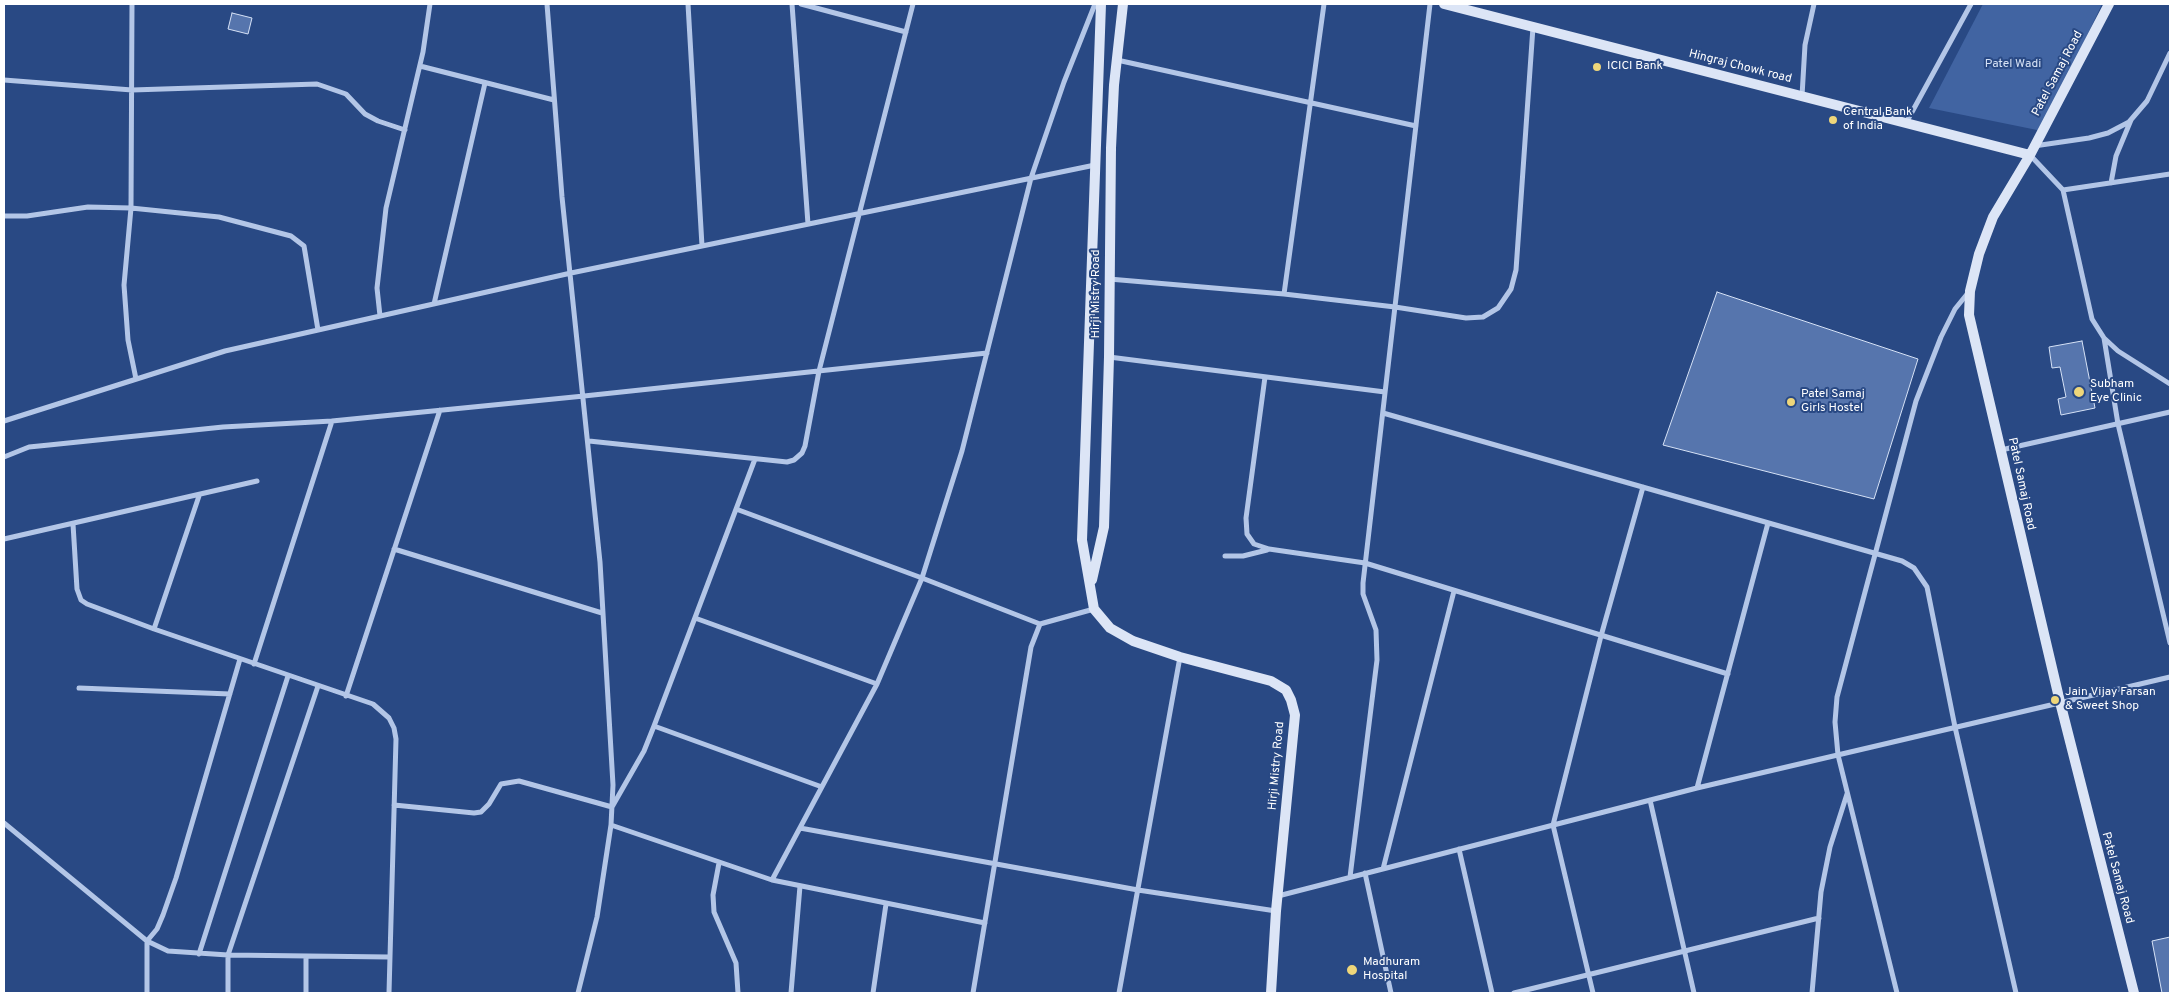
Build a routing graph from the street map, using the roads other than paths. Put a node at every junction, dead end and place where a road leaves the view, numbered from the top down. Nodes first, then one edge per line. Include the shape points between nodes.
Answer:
1 (132, 4) edge
2 (430, 4) edge
3 (547, 4) edge
4 (688, 4) edge
5 (792, 4) edge
6 (801, 4) edge
7 (913, 4) edge
8 (1095, 4) edge
9 (1101, 4) edge
10 (1123, 4) edge
11 (1324, 4) edge
12 (1430, 4) edge
13 (1444, 4) edge
14 (1814, 4) edge
15 (1971, 4) edge
16 (2109, 4) edge
17 (1533, 27) junction
18 (906, 32) junction
19 (2170, 53) edge
20 (1116, 60) junction
21 (420, 66) junction
22 (4, 80) edge
23 (485, 83) junction
24 (132, 90) junction
25 (1802, 96) junction
26 (554, 100) junction
27 (1310, 102) junction
28 (2131, 120) junction
29 (1906, 123) junction
30 (1416, 126) junction
31 (405, 130) junction
32 (2032, 151) junction
33 (1096, 165) junction
34 (2170, 174) edge
35 (1031, 178) junction
36 (2111, 183) junction
37 (2063, 190) junction
38 (131, 208) junction
39 (860, 214) junction
40 (4, 216) edge
41 (808, 224) junction
42 (702, 246) junction
43 (571, 273) junction
44 (1109, 279) junction
45 (1970, 291) junction
46 (1284, 294) junction
47 (434, 304) junction
48 (1395, 306) junction
49 (380, 316) junction
50 (318, 330) junction
51 (2104, 338) junction
52 (986, 353) junction
53 (1109, 357) junction
54 (819, 371) junction
55 (1265, 377) junction
56 (136, 379) junction
57 (2170, 384) edge
58 (1385, 392) junction
59 (584, 396) junction
60 (440, 410) junction
61 (2170, 412) edge
62 (1383, 413) junction
63 (4, 421) edge
64 (332, 421) junction
65 (2118, 424) junction
66 (589, 441) junction
67 (2002, 450) junction
68 (4, 457) edge
69 (755, 459) junction
70 (257, 481) dead end
71 (1643, 487) junction
72 (199, 496) junction
73 (736, 509) junction
74 (1768, 523) junction
75 (73, 524) junction
76 (4, 539) edge
77 (394, 549) junction
78 (1269, 550) junction
79 (1874, 553) junction
80 (1225, 556) dead end
81 (1366, 564) junction
82 (922, 578) junction
83 (1091, 584) junction
84 (1454, 591) junction
85 (1094, 609) junction
86 (602, 613) junction
87 (695, 618) junction
88 (1040, 624) junction
89 (154, 629) junction
90 (1601, 636) junction
91 (2170, 643) edge
92 (1180, 656) junction
93 (240, 659) junction
94 (254, 664) junction
95 (1728, 674) junction
96 (288, 676) junction
97 (2170, 677) edge
98 (877, 684) junction
99 (318, 686) junction
100 (79, 688) dead end
101 (230, 694) junction
102 (346, 696) junction
103 (2060, 702) junction
104 (654, 726) junction
105 (1955, 727) junction
106 (1838, 755) junction
107 (822, 787) junction
108 (1697, 788) junction
109 (1847, 793) junction
110 (1650, 800) junction
111 (394, 806) junction
112 (612, 807) junction
113 (4, 823) edge
114 (611, 825) junction
115 (1553, 825) junction
116 (800, 828) junction
117 (1459, 849) junction
118 (720, 863) junction
119 (996, 864) junction
120 (1383, 869) junction
121 (1365, 874) junction
122 (1350, 877) junction
123 (772, 880) junction
124 (800, 886) junction
125 (1138, 890) junction
126 (1277, 896) junction
127 (886, 904) junction
128 (1276, 911) junction
129 (1819, 918) junction
130 (985, 923) junction
131 (147, 941) junction
132 (1684, 951) junction
133 (199, 954) junction
134 (228, 955) junction
135 (306, 956) junction
136 (389, 957) junction
137 (1588, 975) junction
138 (147, 993) edge
139 (228, 993) edge
140 (306, 993) edge
141 (389, 993) edge
142 (578, 993) edge
143 (738, 993) edge
144 (792, 993) edge
145 (873, 993) edge
146 (973, 993) edge
147 (1119, 993) edge
148 (1271, 993) edge
149 (1391, 993) edge
150 (1492, 993) edge
151 (1514, 993) edge
152 (1593, 993) edge
153 (1694, 993) edge
154 (1812, 993) edge
155 (1897, 993) edge
156 (2016, 993) edge
157 (2134, 993) edge

1 - 24 street
2 - 21 street
3 - 26 street
4 - 42 street
5 - 41 street
6 - 18 street
7 - 18 street
8 - 35 street
9 - 33 main road, Hirji Mistry Road
10 - 20 main road, Hirji Mistry Road
11 - 27 street
12 - 30 street
13 - 17 main road, Hingraj Chowk road
14 - 25 street via 1805,45
15 - 29 street
16 - 32 main road, Patel Samaj Road
17 - 25 main road, Hingraj Chowk road
17 - 48 street via 1516,270 1511,289 1498,308 1483,317 1466,318
18 - 39 street
19 - 28 street via 2147,101
20 - 27 street
20 - 44 main road, Hirji Mistry Road
21 - 23 street
21 - 31 street
22 - 24 street
23 - 26 street
23 - 47 street
24 - 31 street via 317,84 346,94 364,114
24 - 38 street
25 - 29 main road, Hingraj Chowk road
26 - 43 street
27 - 30 street
27 - 46 street
28 - 32 street via 2108,133
28 - 36 street via 2116,156
29 - 32 main road, Hingraj Chowk road
30 - 48 street
31 - 49 street via 386,208 376,288
32 - 37 street
32 - 45 main road, Patel Samaj Road via 1993,217
33 - 35 street
33 - 83 main road, Hirji Mistry Road via 1082,540
34 - 36 street
35 - 39 street
35 - 52 street
36 - 37 street
37 - 51 street via 2092,319
38 - 40 street via 88,207
38 - 50 street via 219,217 291,236 304,246
38 - 56 street via 124,285 128,340
39 - 41 street
39 - 54 street
41 - 42 street
42 - 43 street
43 - 47 street
43 - 59 street
44 - 46 street
44 - 53 main road, Hirji Mistry Road
45 - 67 main road, Patel Samaj Road via 1969,315
45 - 79 street via 1955,309 1941,337 1916,401
46 - 48 street
47 - 49 street
48 - 58 street
49 - 50 street
50 - 56 street via 225,351
51 - 57 street via 2118,351
51 - 65 street
52 - 54 street
52 - 82 street via 962,452
53 - 55 street
53 - 83 main road, Hirji Mistry Road via 1104,527
54 - 59 street
54 - 69 street via 802,453 786,462
55 - 58 street
55 - 78 street via 1246,518 1247,534 1254,544
56 - 63 street
58 - 62 street
59 - 60 street
59 - 66 street
60 - 64 street
60 - 77 street
61 - 65 street
62 - 71 street
62 - 81 street
64 - 68 street via 223,427 48,445
64 - 94 street
65 - 67 street
65 - 91 street
66 - 69 street
66 - 86 street
67 - 103 main road, Patel Samaj Road
69 - 73 street
70 - 72 street
71 - 74 street
71 - 90 street
72 - 75 street
72 - 89 street
73 - 82 street
73 - 87 street
74 - 79 street
74 - 95 street
75 - 76 street
75 - 89 street via 75,573 81,600
77 - 86 street
77 - 102 street
78 - 80 street via 1244,556
78 - 81 street
79 - 105 street via 1914,568 1927,587
79 - 106 street via 1837,697
81 - 84 street
81 - 122 street via 1363,594 1376,630 1377,660
82 - 88 street
82 - 98 street
83 - 85 main road, Hirji Mistry Road
84 - 90 street
84 - 120 street
85 - 88 street
85 - 92 main road, Hirji Mistry Road via 1110,628 1133,641
86 - 112 street
87 - 98 street
87 - 104 street
88 - 119 street via 1031,646
89 - 93 street
90 - 95 street
90 - 115 street
92 - 125 street
92 - 126 main road, Hirji Mistry Road via 1271,681 1286,690 1291,700 1295,715
93 - 94 street
93 - 101 street
94 - 96 street
95 - 108 street
96 - 99 street
96 - 133 street
97 - 103 street
98 - 107 street
99 - 102 street
99 - 134 street
100 - 101 street
101 - 131 street via 176,878 160,922
102 - 111 street via 373,704 382,710 394,728
103 - 105 street
103 - 157 main road, Patel Samaj Road
104 - 107 street
104 - 112 street via 644,751
105 - 106 street
105 - 156 street
106 - 108 street
106 - 109 street
107 - 116 street
108 - 110 street
109 - 129 street via 1830,847
109 - 155 street
110 - 115 street
110 - 132 street
111 - 112 street via 481,812 502,784 519,780
111 - 136 street
112 - 114 street
113 - 131 street
114 - 118 street
114 - 142 street via 597,917
115 - 117 street
115 - 137 street
116 - 119 street
116 - 123 street
117 - 120 street
117 - 150 street
118 - 123 street
118 - 143 street via 713,895 714,912 736,963
119 - 125 street
119 - 130 street
120 - 121 street
121 - 122 street
121 - 149 street
122 - 126 street
123 - 124 street
124 - 127 street
124 - 144 street
125 - 128 street
125 - 147 street
126 - 128 main road, Hirji Mistry Road
127 - 130 street
127 - 145 street
128 - 148 main road, Hirji Mistry Road
129 - 132 street
129 - 154 street
130 - 146 street
131 - 133 street via 168,951
131 - 138 street
132 - 137 street
132 - 153 street
133 - 134 street
134 - 135 street
134 - 139 street
135 - 136 street
135 - 140 street
136 - 141 street
137 - 151 street
137 - 152 street

